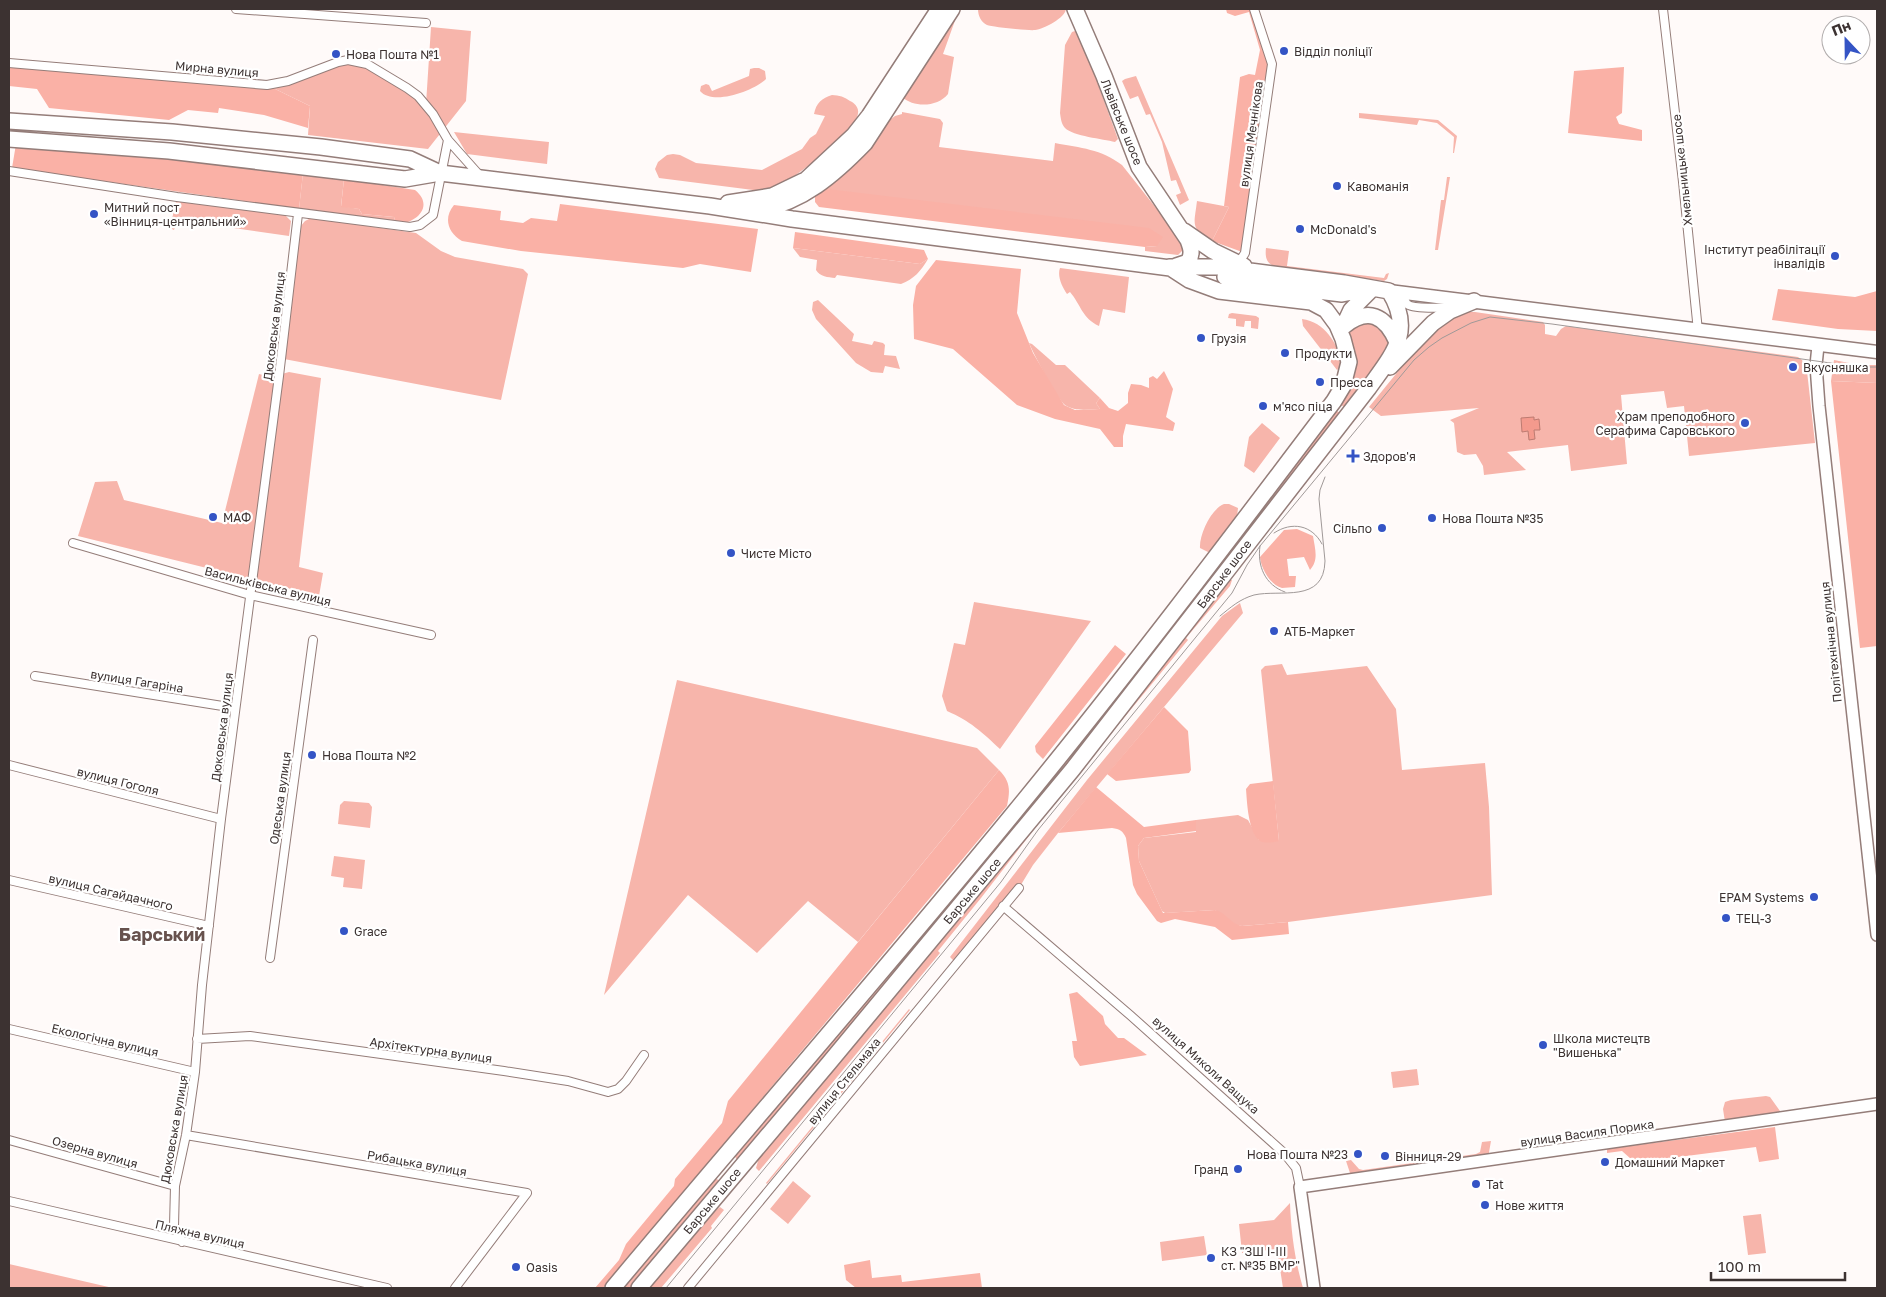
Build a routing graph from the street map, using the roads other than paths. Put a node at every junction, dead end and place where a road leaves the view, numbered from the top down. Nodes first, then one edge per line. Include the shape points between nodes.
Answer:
1 (236, 9) edge
2 (939, 9) edge
3 (952, 9) edge
4 (1075, 9) edge
5 (1254, 9) edge
6 (1663, 9) edge
7 (426, 23) dead end
8 (9, 63) edge
9 (9, 121) edge
10 (9, 139) edge
11 (448, 140) junction
12 (9, 171) edge
13 (440, 173) junction
14 (483, 179) junction
15 (807, 180) junction
16 (791, 201) junction
17 (710, 206) junction
18 (746, 211) junction
19 (298, 214) junction
20 (792, 218) junction
21 (1181, 229) junction
22 (1238, 264) junction
23 (1169, 267) junction
24 (1262, 274) junction
25 (1372, 289) junction
26 (1396, 292) junction
27 (1474, 301) junction
28 (1698, 331) junction
29 (1344, 333) junction
30 (1397, 342) junction
31 (1818, 346) junction
32 (1877, 352) edge
33 (1368, 389) junction
34 (73, 543) dead end
35 (250, 595) junction
36 (431, 635) dead end
37 (313, 640) dead end
38 (36, 676) dead end
39 (235, 708) junction
40 (9, 765) edge
41 (221, 819) junction
42 (9, 880) edge
43 (1019, 888) dead end
44 (1003, 906) junction
45 (209, 926) junction
46 (1877, 935) edge
47 (270, 958) dead end
48 (9, 1029) edge
49 (197, 1040) junction
50 (644, 1055) dead end
51 (195, 1072) junction
52 (1877, 1104) edge
53 (186, 1136) junction
54 (9, 1140) edge
55 (720, 1163) junction
56 (735, 1175) junction
57 (175, 1186) junction
58 (1300, 1187) junction
59 (9, 1201) edge
60 (182, 1242) junction
61 (387, 1288) edge
62 (455, 1288) edge
63 (613, 1288) edge
64 (639, 1288) edge
65 (688, 1288) edge
66 (1314, 1288) edge

1 - 7 street
2 - 15 highway via 854,135
3 - 16 highway via 865,143 814,189
4 - 21 highway, Львівське шосе via 1139,167
5 - 22 street, вулиця Мечнікова via 1272,64 1245,252
6 - 28 street, Хмельницьке шосе
8 - 11 street, Мирна вулиця via 267,85 288,81 338,62 358,61 418,96 434,114
9 - 13 highway via 172,132 321,147 410,160
10 - 13 highway via 169,151 405,179
11 - 13 street
11 - 14 street, Мирна вулиця
12 - 19 street
13 - 14 highway
13 - 19 street via 433,215 420,226 399,228
14 - 17 highway
15 - 16 highway via 798,187
15 - 17 highway via 772,196
16 - 18 highway
16 - 20 highway
17 - 18 highway
18 - 20 highway
19 - 35 street, Дюковська вулиця
20 - 23 highway
21 - 22 highway
21 - 23 highway via 1192,256 1188,262
22 - 24 highway
23 - 24 highway via 1219,267
23 - 25 highway via 1244,282 1342,294
23 - 29 highway via 1189,280 1219,291 1311,302 1326,310
24 - 25 highway
25 - 26 highway
25 - 29 highway via 1351,310
26 - 27 main road
26 - 30 highway via 1401,314
27 - 28 main road
27 - 33 highway via 1450,311 1433,323
28 - 31 main road
29 - 30 highway via 1359,317 1373,316 1386,324
29 - 55 highway via 1348,362 1343,386 1290,459 1168,620 1014,814
30 - 33 highway
31 - 32 main road
31 - 46 street, Політехнічна вулиця via 1819,406
33 - 56 highway, Барське шосе via 1073,769
34 - 35 street, Васильківська вулиця
35 - 36 street, Васильківська вулиця
35 - 39 street, Дюковська вулиця
37 - 47 street, Одеська вулиця
38 - 39 street, вулиця Гагаріна
39 - 41 street, Дюковська вулиця
40 - 41 street, вулиця Гоголя
41 - 45 street, Дюковська вулиця
42 - 45 street, вулиця Сагайдачного
43 - 44 street, вулиця Стельмаха
44 - 58 street, вулиця Миколи Ващука via 1284,1153 1296,1168
44 - 65 street, вулиця Стельмаха
45 - 49 street, Дюковська вулиця
48 - 51 street, Екологічна вулиця
49 - 50 street, Архітектурна вулиця via 250,1036 513,1072 568,1081 608,1092 622,1085
49 - 51 street, Дюковська вулиця
51 - 53 street, Дюковська вулиця
52 - 58 street, вулиця Василя Порика
53 - 57 street, Дюковська вулиця
53 - 62 street, Рибацька вулиця via 527,1193
54 - 57 street, Озерна вулиця
55 - 56 highway
55 - 63 highway
56 - 64 highway, Барське шосе
57 - 60 street, Дюковська вулиця via 174,1226
58 - 66 street, вулиця Миколи Ващука
59 - 60 street, Пляжна вулиця
60 - 61 street, Пляжна вулиця

